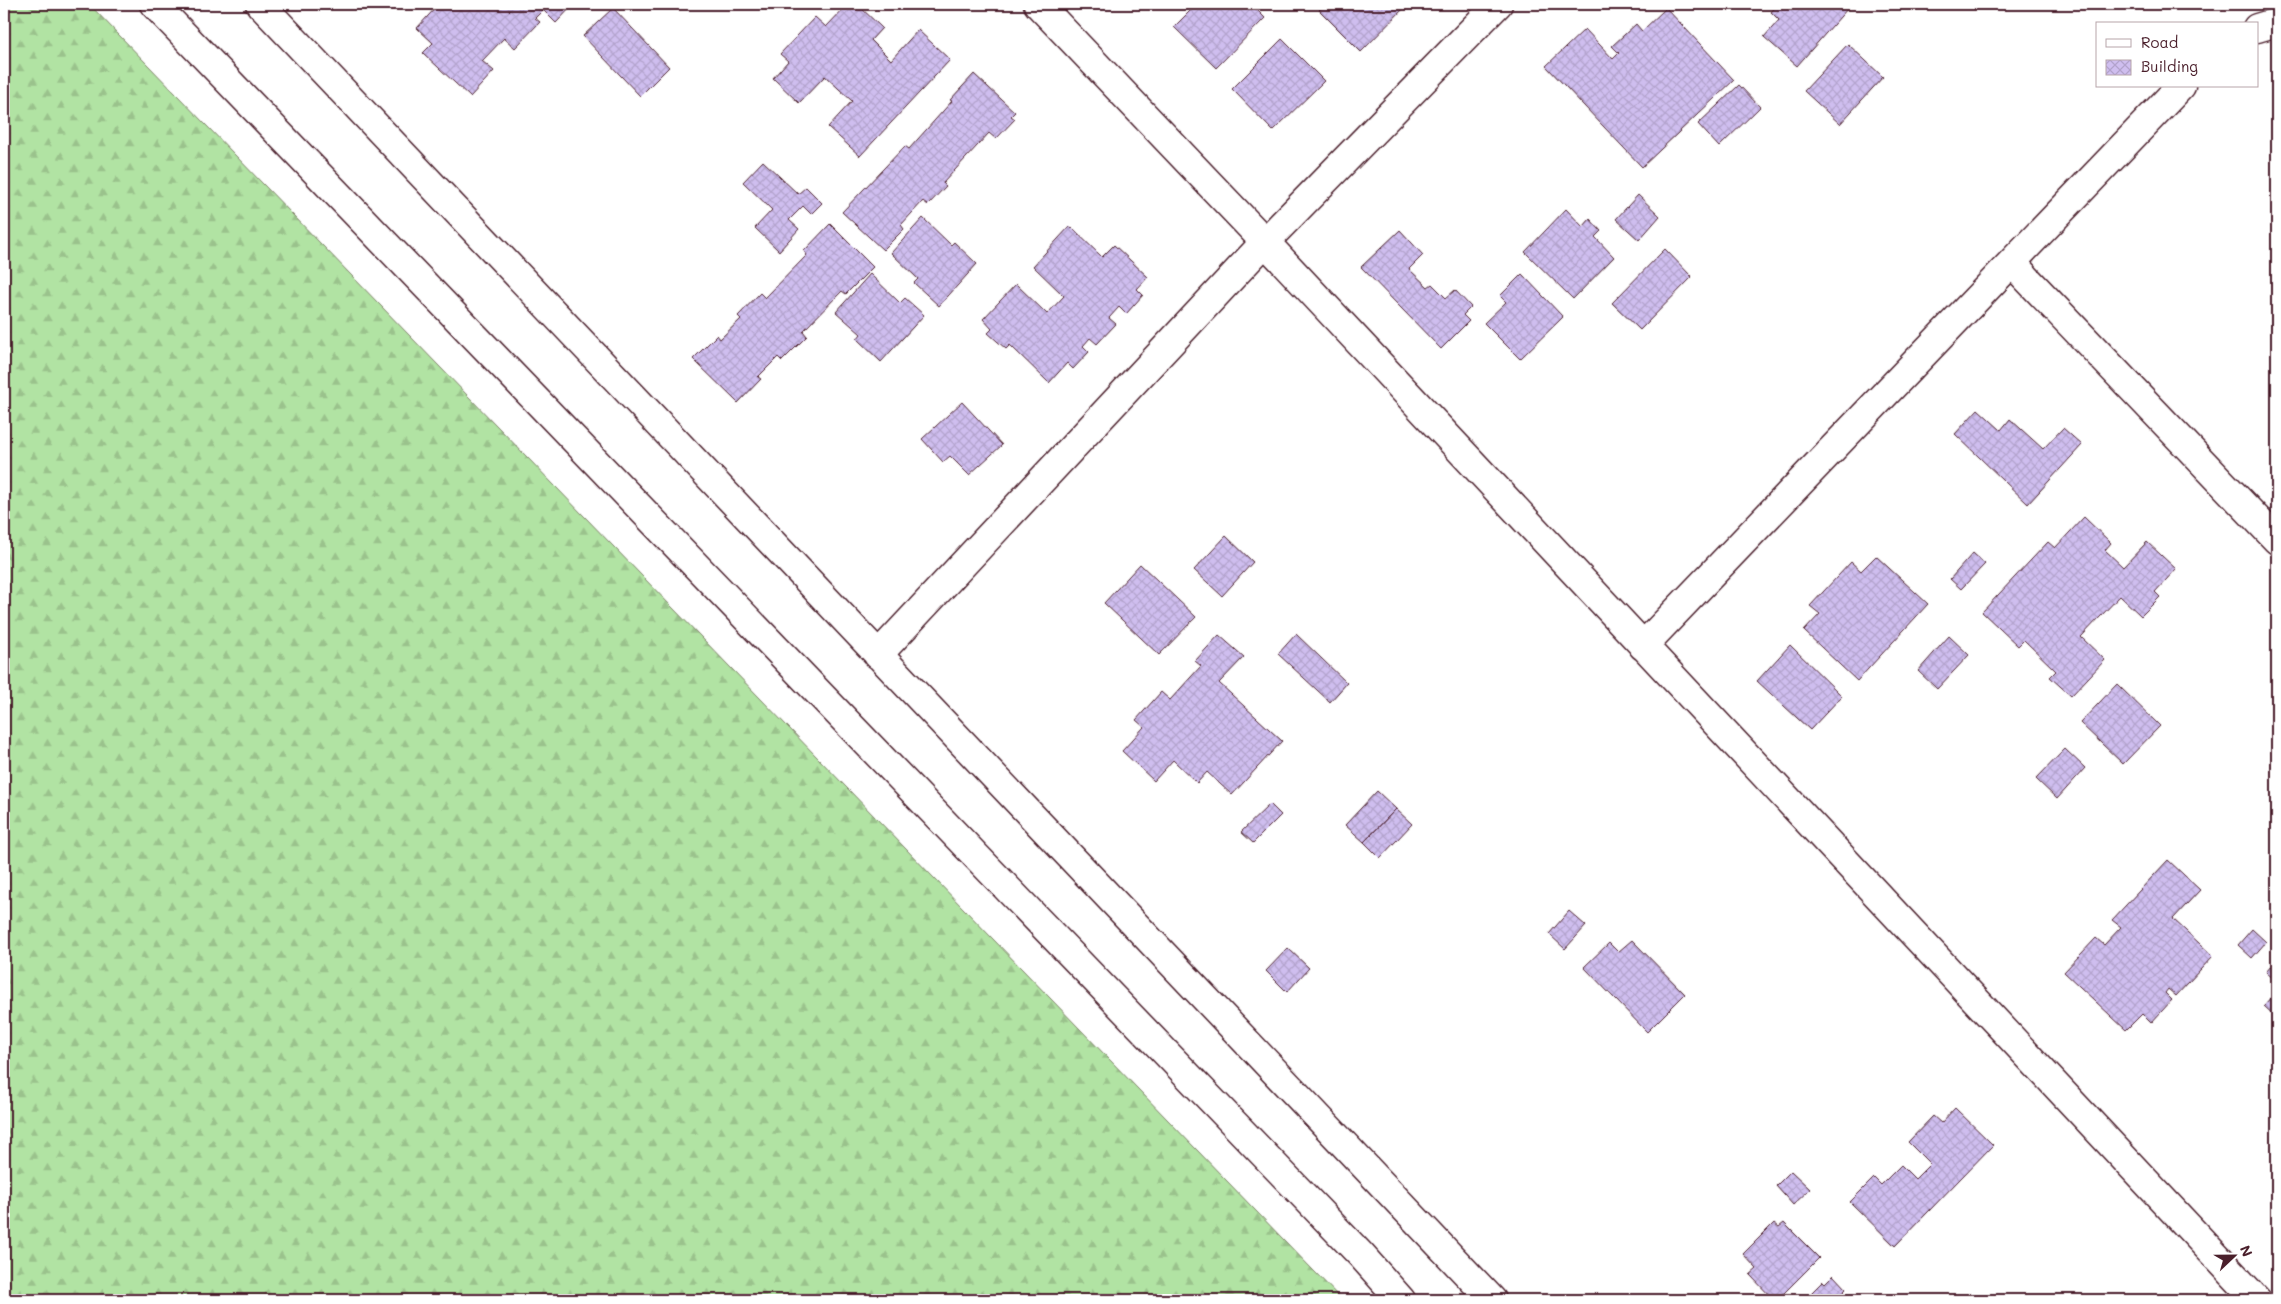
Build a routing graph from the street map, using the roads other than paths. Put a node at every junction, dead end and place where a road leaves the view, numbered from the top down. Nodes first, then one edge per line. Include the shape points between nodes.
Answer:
1 (154, 4) edge
2 (260, 4) edge
3 (1038, 4) edge
4 (1498, 4) edge
5 (2277, 22) edge
6 (2258, 28) edge
7 (2180, 88) edge
8 (1264, 242) junction
9 (2012, 263) junction
10 (2277, 540) edge
11 (1644, 646) junction
12 (878, 655) junction
13 (1401, 1300) edge
14 (1492, 1300) edge
15 (2257, 1300) edge

1 - 13 street
2 - 12 street
3 - 8 street
4 - 8 street
5 - 6 street
7 - 9 street
8 - 11 street
8 - 12 street
9 - 10 street
9 - 11 street
11 - 15 street
12 - 14 street

